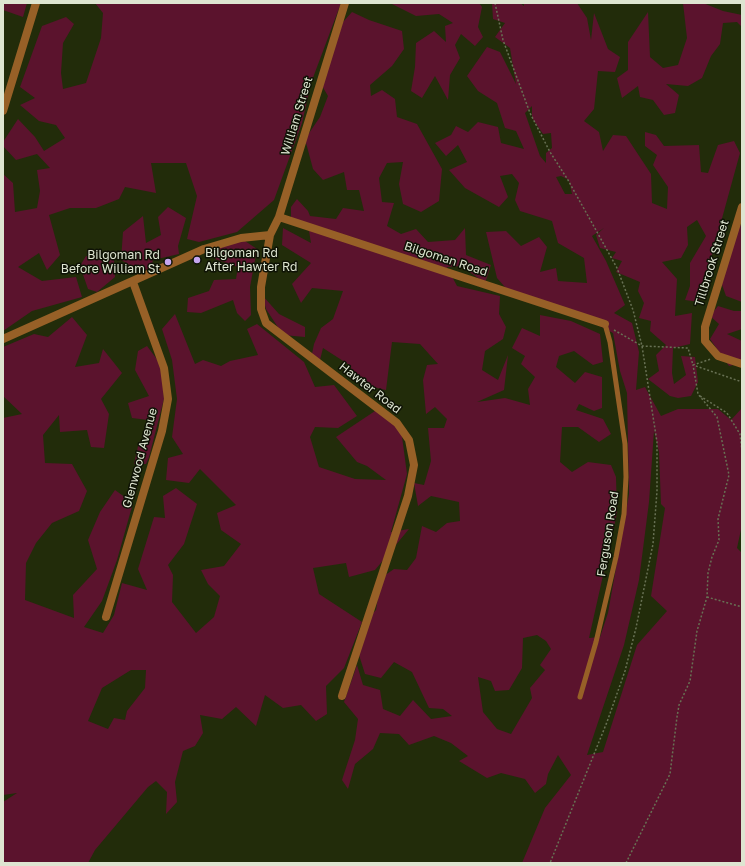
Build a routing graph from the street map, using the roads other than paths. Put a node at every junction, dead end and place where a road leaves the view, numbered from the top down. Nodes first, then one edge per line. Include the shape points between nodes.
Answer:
1 (36, 3) edge
2 (345, 3) edge
3 (3, 110) edge
4 (742, 207) edge
5 (279, 217) junction
6 (270, 236) junction
7 (133, 282) junction
8 (605, 324) joint
9 (3, 339) edge
10 (742, 364) edge
11 (106, 618) dead end
12 (342, 696) dead end
13 (580, 697) dead end

1 - 3 street
2 - 5 street, William Street
4 - 10 street, Tillbrook Street via 705,327 705,341 718,356
5 - 6 street, William Street
5 - 8 street, Bilgoman Road
6 - 7 street via 241,238 204,249
6 - 12 street, Hawter Road via 261,287 261,309 266,323 397,423 410,440 414,465 408,496
7 - 9 street
7 - 11 street, Glenwood Avenue via 164,368 168,399 162,432
8 - 13 lane, Ferguson Road via 610,342 624,444 624,514 596,642

